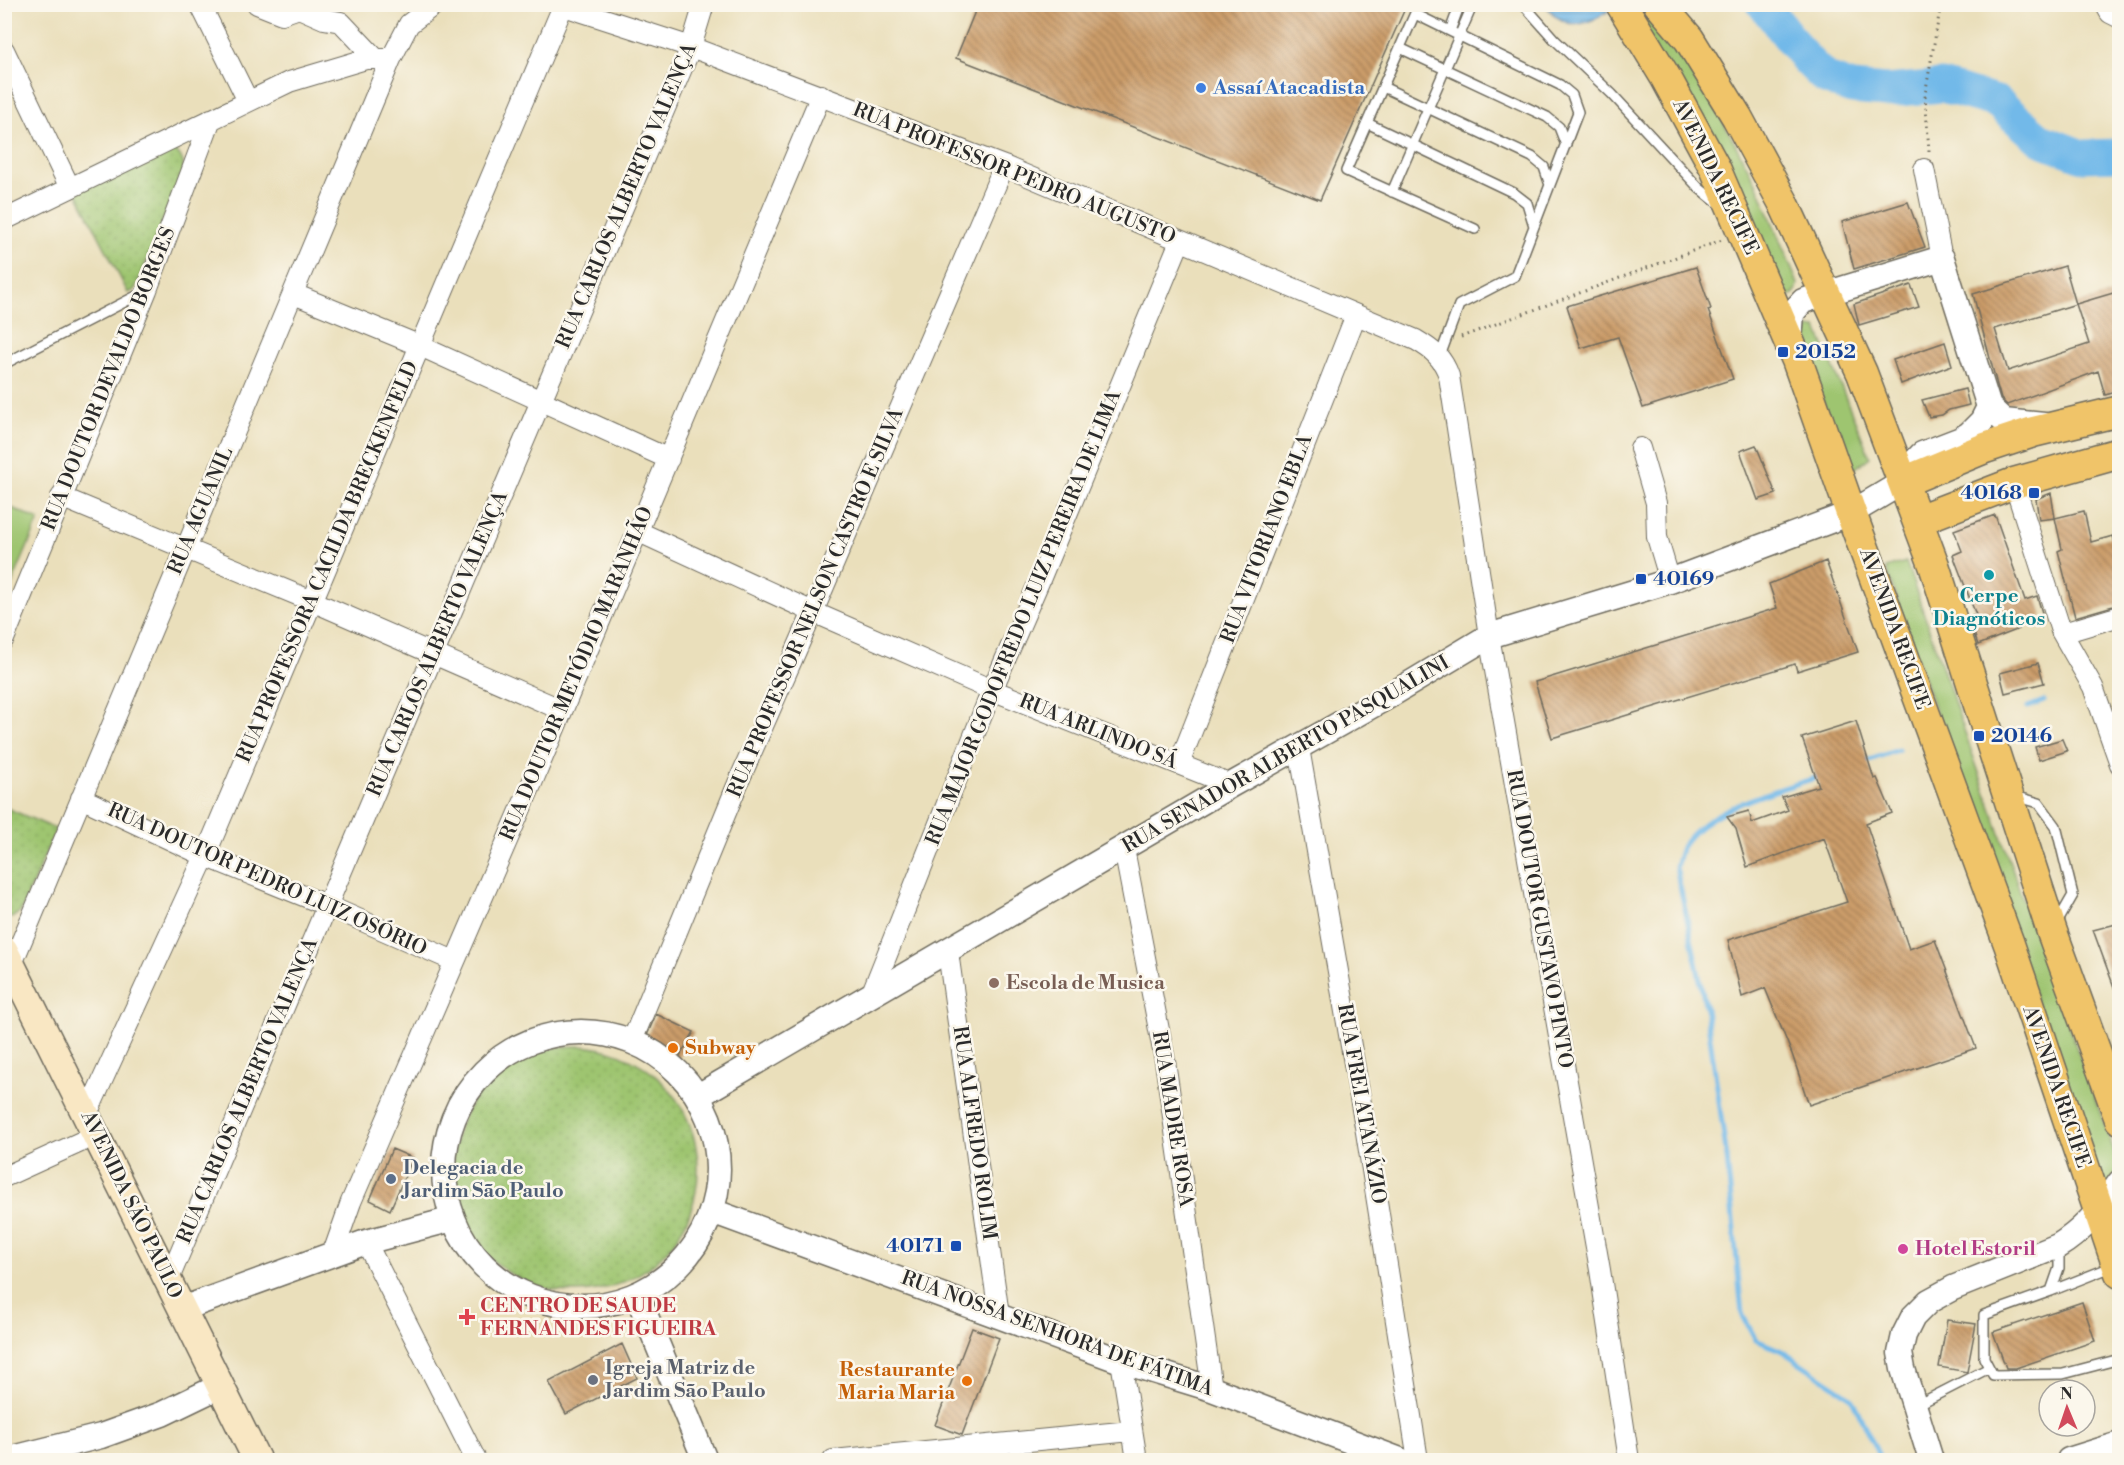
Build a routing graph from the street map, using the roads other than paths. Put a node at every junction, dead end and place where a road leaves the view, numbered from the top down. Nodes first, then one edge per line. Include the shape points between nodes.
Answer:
1 (200, 4) edge
2 (257, 4) edge
3 (435, 4) edge
4 (704, 4) edge
5 (1419, 4) edge
6 (1460, 4) edge
7 (1473, 4) edge
8 (1523, 4) edge
9 (1659, 4) edge
10 (2105, 4) edge
11 (560, 5) edge
12 (1624, 9) edge
13 (1415, 14) junction
14 (2120, 18) edge
15 (1454, 34) junction
16 (691, 47) junction
17 (1400, 48) junction
18 (4, 50) edge
19 (383, 59) junction
20 (1445, 68) junction
21 (1383, 87) junction
22 (821, 96) junction
23 (248, 101) junction
24 (1428, 107) junction
25 (211, 119) junction
26 (1367, 123) junction
27 (1412, 144) junction
28 (1566, 145) junction
29 (1004, 166) junction
30 (1924, 169) road end
31 (1550, 185) junction
32 (70, 188) junction
33 (1392, 192) junction
34 (4, 220) edge
35 (1534, 226) junction
36 (1741, 227) junction
37 (1475, 229) dead end
38 (1180, 241) junction
39 (1942, 258) junction
40 (147, 290) junction
41 (1826, 293) junction
42 (294, 294) junction
43 (1356, 315) junction
44 (1790, 342) junction
45 (418, 345) junction
46 (1440, 356) junction
47 (4, 364) edge
48 (541, 402) junction
49 (1989, 406) junction
50 (2120, 411) edge
51 (2058, 426) junction
52 (1640, 448) dead end
53 (2120, 453) edge
54 (669, 459) junction
55 (1903, 482) junction
56 (2014, 483) junction
57 (61, 497) junction
58 (1851, 513) junction
59 (1918, 520) junction
60 (637, 531) junction
61 (184, 549) junction
62 (1670, 581) junction
63 (312, 601) junction
64 (813, 612) junction
65 (2120, 616) edge
66 (2063, 633) junction
67 (1488, 636) junction
68 (4, 639) edge
69 (433, 653) junction
70 (992, 690) junction
71 (562, 710) junction
72 (1299, 748) junction
73 (1179, 764) junction
74 (2120, 764) edge
75 (1231, 785) junction
76 (81, 798) junction
77 (1124, 849) junction
78 (205, 856) junction
79 (326, 905) junction
80 (948, 952) junction
81 (7, 961) edge
82 (454, 961) junction
83 (871, 995) junction
84 (632, 1041) junction
85 (698, 1096) junction
86 (2120, 1119) edge
87 (91, 1126) junction
88 (4, 1177) edge
89 (2120, 1182) edge
90 (2098, 1210) junction
91 (712, 1211) junction
92 (453, 1219) junction
93 (366, 1242) junction
94 (2058, 1246) junction
95 (333, 1253) junction
96 (2118, 1270) edge
97 (168, 1281) junction
98 (2051, 1291) junction
99 (638, 1297) junction
100 (182, 1309) junction
101 (999, 1315) junction
102 (2120, 1359) edge
103 (1121, 1361) junction
104 (1989, 1368) junction
105 (220, 1386) junction
106 (1212, 1389) junction
107 (1914, 1406) junction
108 (1131, 1431) junction
109 (2120, 1444) edge
110 (5, 1461) edge
111 (257, 1461) edge
112 (476, 1461) edge
113 (705, 1461) edge
114 (833, 1461) edge
115 (1137, 1461) edge
116 (1401, 1461) edge
117 (1418, 1461) edge
118 (1629, 1461) edge
119 (1931, 1461) edge
120 (2069, 1461) edge

1 - 23 street
2 - 19 street via 282,14 299,8 341,22
3 - 19 street via 409,24
4 - 16 street, RUA CARLOS ALBERTO VALENÇA
5 - 13 lane
6 - 15 lane
7 - 15 lane
8 - 36 lane
9 - 41 main road via 1710,71 1783,202
10 - 14 street via 2110,13
11 - 16 street, RUA PROFESSOR PEDRO AUGUSTO
11 - 45 street, RUA PROFESSORA CACILDA BRECKENFELD
12 - 36 main road, AVENIDA RECIFE via 1715,168
13 - 15 lane
13 - 17 lane
15 - 20 lane
15 - 28 lane via 1545,76 1572,95 1578,112
16 - 22 street, RUA PROFESSOR PEDRO AUGUSTO
16 - 48 street, RUA CARLOS ALBERTO VALENÇA
17 - 20 lane
17 - 21 lane
18 - 32 street
19 - 23 street via 349,63 289,82
19 - 42 street, RUA AGUANIL
20 - 24 lane
20 - 28 lane via 1547,117 1559,127
21 - 24 lane
21 - 26 lane
22 - 29 street, RUA PROFESSOR PEDRO AUGUSTO
22 - 54 street, RUA DOUTOR METÓDIO MARANHÃO
23 - 25 street
24 - 27 lane
24 - 31 lane via 1532,157 1544,167
25 - 32 street
25 - 40 street, RUA DOUTOR DEVALDO BORGES
26 - 27 lane
26 - 33 lane via 1346,171
27 - 33 lane
27 - 35 lane via 1514,193 1527,203
28 - 31 lane
29 - 38 street, RUA PROFESSOR PEDRO AUGUSTO
29 - 64 street, RUA PROFESSOR NELSON CASTRO E SILVA
30 - 39 street
31 - 35 lane
32 - 34 street
33 - 37 lane
35 - 46 lane via 1515,276 1459,305
36 - 44 main road, AVENIDA RECIFE
38 - 43 street, RUA PROFESSOR PEDRO AUGUSTO
38 - 70 street, RUA MAJOR GODOFREDO LUIZ PEREIRA DE LIMA
39 - 41 street
39 - 49 street
40 - 47 lane
40 - 57 street, RUA DOUTOR DEVALDO BORGES
41 - 44 street via 1796,306 1790,320
41 - 55 main road via 1862,373
42 - 45 street
42 - 61 street, RUA AGUANIL
43 - 46 street, RUA PROFESSOR PEDRO AUGUSTO via 1416,340
43 - 73 street, RUA VITORIANO EBLA
44 - 58 main road, AVENIDA RECIFE
45 - 48 street
45 - 63 street, RUA PROFESSORA CACILDA BRECKENFELD
46 - 67 street, RUA DOUTOR GUSTAVO PINTO via 1449,376
48 - 54 street
48 - 69 street, RUA CARLOS ALBERTO VALENÇA
49 - 51 street via 2007,422
49 - 55 street via 1970,434 1914,460
50 - 51 main road
51 - 55 main road via 1985,448
52 - 62 street via 1656,503 1657,537
53 - 56 main road
54 - 60 street, RUA DOUTOR METÓDIO MARANHÃO
55 - 58 street, RUA SENADOR ALBERTO PASQUALINI
55 - 59 main road
56 - 59 main road
56 - 66 street
57 - 61 street
57 - 68 street, RUA DOUTOR DEVALDO BORGES
58 - 62 street, RUA SENADOR ALBERTO PASQUALINI
58 - 90 main road, AVENIDA RECIFE via 2009,944
59 - 86 main road via 2052,932
60 - 64 street, RUA ARLINDO SÁ
60 - 71 street, RUA DOUTOR METÓDIO MARANHÃO
61 - 63 street
61 - 76 street, RUA AGUANIL
62 - 67 street, RUA SENADOR ALBERTO PASQUALINI
63 - 69 street
63 - 78 street, RUA PROFESSORA CACILDA BRECKENFELD
64 - 70 street, RUA ARLINDO SÁ
64 - 84 street, RUA PROFESSOR NELSON CASTRO E SILVA
65 - 66 street
66 - 74 street via 2093,687
67 - 72 street, RUA SENADOR ALBERTO PASQUALINI
67 - 118 street, RUA DOUTOR GUSTAVO PINTO via 1598,1259
69 - 71 street
69 - 79 street, RUA CARLOS ALBERTO VALENÇA
70 - 73 street, RUA ARLINDO SÁ
70 - 83 street, RUA MAJOR GODOFREDO LUIZ PEREIRA DE LIMA
71 - 82 street, RUA DOUTOR METÓDIO MARANHÃO
72 - 75 street, RUA SENADOR ALBERTO PASQUALINI
72 - 117 street, RUA FREI ATANÁZIO
73 - 75 street, RUA ARLINDO SÁ
75 - 77 street, RUA SENADOR ALBERTO PASQUALINI
76 - 78 street, RUA DOUTOR PEDRO LUIZ OSÓRIO
76 - 81 street, RUA AGUANIL
77 - 80 street, RUA SENADOR ALBERTO PASQUALINI
77 - 106 street, RUA MADRE ROSA via 1165,1061
78 - 79 street, RUA DOUTOR PEDRO LUIZ OSÓRIO
78 - 87 street, RUA PROFESSORA CACILDA BRECKENFELD
79 - 82 street, RUA DOUTOR PEDRO LUIZ OSÓRIO
79 - 97 street, RUA CARLOS ALBERTO VALENÇA
80 - 83 street, RUA SENADOR ALBERTO PASQUALINI
80 - 101 street, RUA ALFREDO ROLIM
81 - 87 main road, AVENIDA SÃO PAULO
82 - 95 street, RUA DOUTOR METÓDIO MARANHÃO
83 - 85 street, RUA SENADOR ALBERTO PASQUALINI
84 - 85 street via 670,1063
84 - 92 street via 598,1031 549,1035 510,1051 479,1076 453,1115 444,1145 443,1176
85 - 91 street via 715,1136 719,1179
87 - 88 street
87 - 97 main road, AVENIDA SÃO PAULO
89 - 90 street
90 - 94 street
90 - 96 main road, AVENIDA RECIFE
91 - 99 street via 692,1251 658,1285
91 - 101 street, RUA NOSSA SENHORA DE FÁTIMA
92 - 93 street
92 - 99 street via 485,1269 519,1292 558,1305 599,1305
93 - 95 street
93 - 112 street
94 - 98 lane via 2059,1268
94 - 107 street via 1953,1288 1929,1301 1913,1317 1900,1353
95 - 100 street
96 - 98 lane
97 - 100 main road, AVENIDA SÃO PAULO
98 - 104 lane via 1984,1315 1984,1358
99 - 113 street
100 - 105 main road, AVENIDA SÃO PAULO
101 - 103 street, RUA NOSSA SENHORA DE FÁTIMA
102 - 104 lane via 2063,1374 1993,1375
103 - 106 street, RUA NOSSA SENHORA DE FÁTIMA
103 - 108 street
104 - 107 lane
105 - 110 street via 162,1414 100,1436
105 - 111 main road, AVENIDA SÃO PAULO
106 - 116 street, RUA NOSSA SENHORA DE FÁTIMA
107 - 119 street
108 - 114 street
108 - 115 street
109 - 120 street

